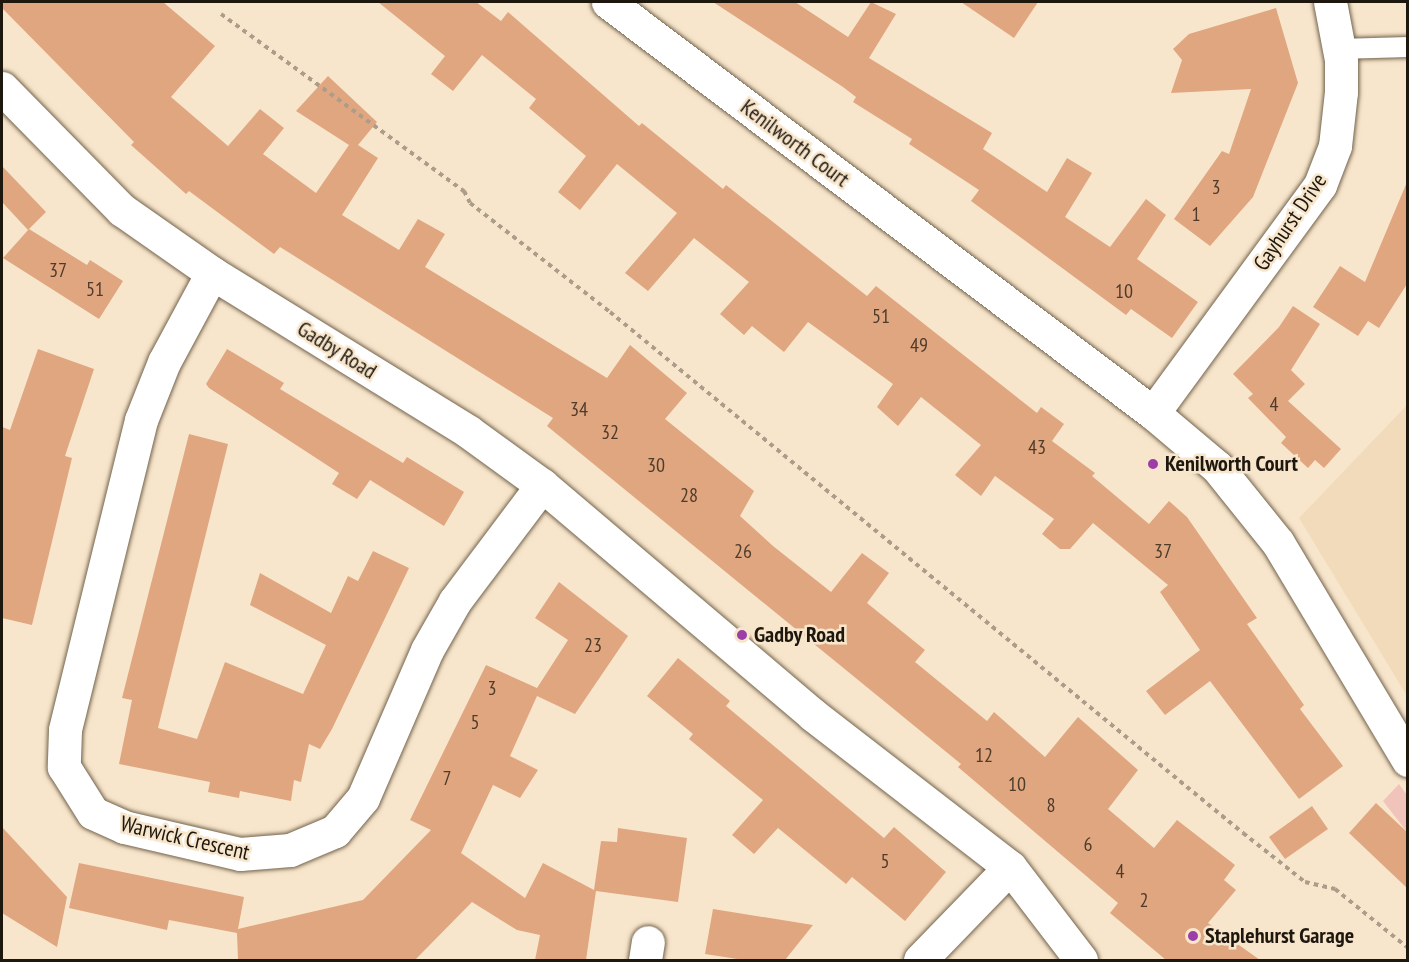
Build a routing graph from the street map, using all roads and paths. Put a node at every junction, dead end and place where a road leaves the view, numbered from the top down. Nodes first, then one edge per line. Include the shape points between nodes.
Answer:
1 (608, 2) edge
2 (1330, 2) edge
3 (221, 14) dead end
4 (1407, 47) edge
5 (1339, 49) junction
6 (2, 88) edge
7 (212, 273) junction
8 (1153, 413) junction
9 (542, 485) junction
10 (1407, 760) edge
11 (1010, 867) junction
12 (1407, 948) edge
13 (920, 960) edge
14 (1081, 960) edge

1 - 8 street, Kenilworth Court
2 - 5 street, Gayhurst Drive
3 - 12 path via 464,191 470,203 610,312 1252,840 1305,882 1335,889
4 - 5 lane
5 - 8 street, Gayhurst Drive via 1335,146 1320,185
6 - 7 street, Gadby Road via 122,210
7 - 9 street, Gadby Road via 469,432
7 - 9 street, Warwick Crescent via 164,362 141,420 65,730 64,767 93,813 124,827 240,855 290,850 335,831 363,798 426,650 455,601
8 - 10 street, Kenilworth Court via 1217,467 1278,543
9 - 11 street, Gadby Road via 813,715
11 - 13 street
11 - 14 street, Gadby Road

